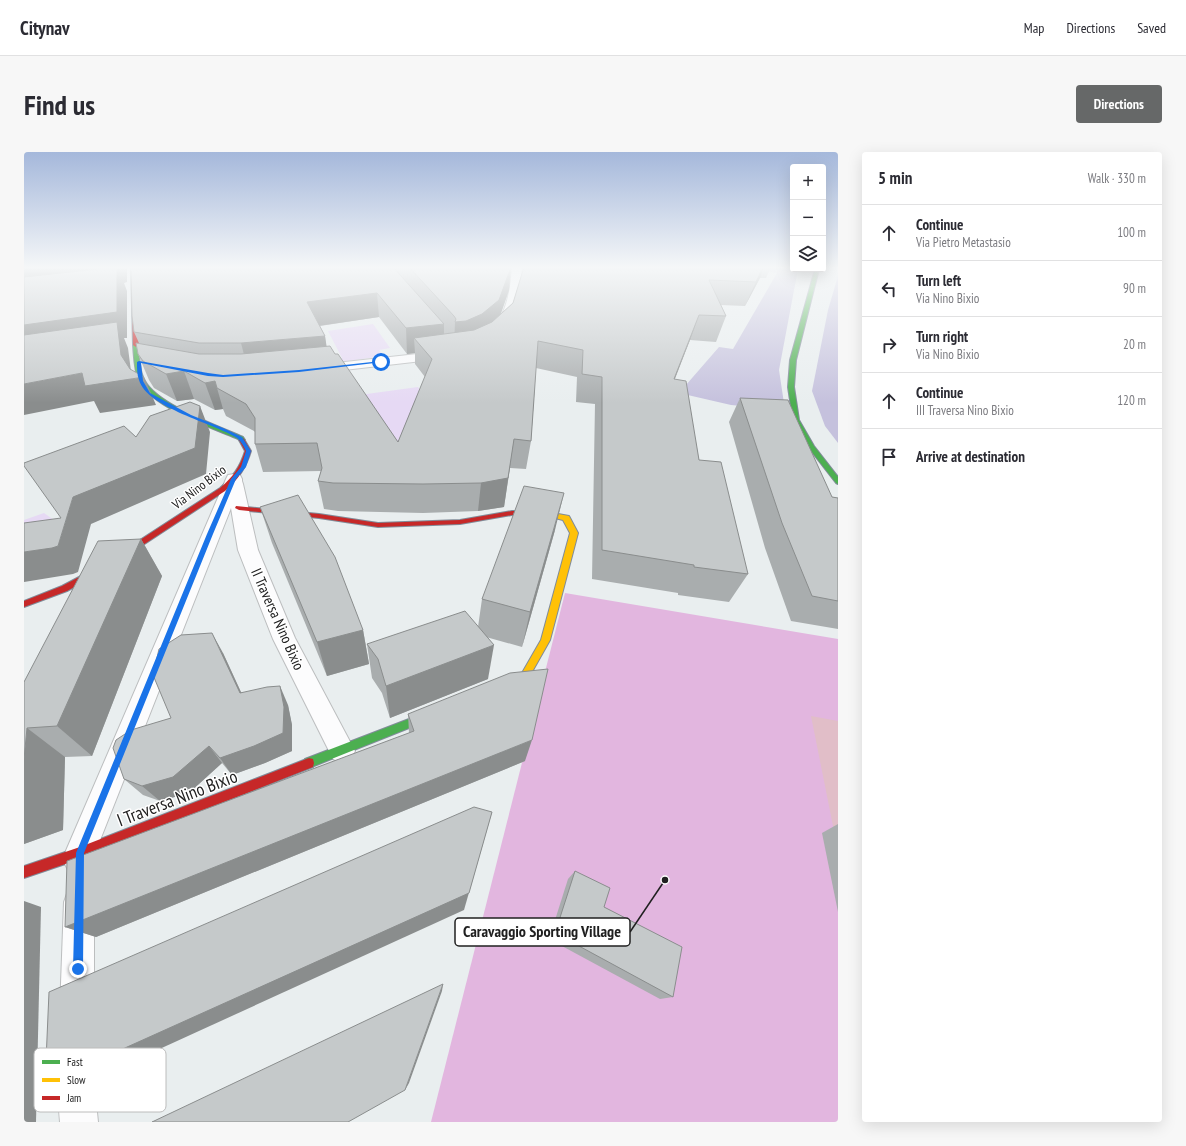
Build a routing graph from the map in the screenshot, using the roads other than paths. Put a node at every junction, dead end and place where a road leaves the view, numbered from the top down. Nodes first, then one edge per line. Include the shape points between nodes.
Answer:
1 (134, 312) edge
2 (509, 312) edge
3 (806, 312) edge
4 (490, 340) edge
5 (135, 342) junction
6 (122, 344) dead end
7 (455, 354) edge
8 (139, 362) junction
9 (152, 364) edge
10 (306, 370) edge
11 (234, 479) junction
12 (838, 482) edge
13 (239, 508) junction
14 (24, 604) edge
15 (495, 688) edge
16 (444, 709) edge
17 (342, 751) junction
18 (80, 853) junction
19 (24, 872) edge
20 (77, 1048) edge
21 (78, 1112) edge
22 (79, 1122) edge

1 - 5 street, Via Nino Bixio
2 - 4 street via 504,328
3 - 12 street via 793,360 791,387 796,420 811,447
5 - 6 street
5 - 8 street, Via Nino Bixio
7 - 10 street
8 - 9 street
8 - 11 street, Via Nino Bixio via 141,381 148,393 190,416 241,438 248,451 244,467
11 - 13 street, II Traversa Nino Bixio
11 - 14 street, Via Nino Bixio via 206,501 93,575 47,597
11 - 18 street
13 - 15 street via 378,525 460,522 512,513 542,513 566,518 574,533 544,640 525,676
13 - 17 street, II Traversa Nino Bixio via 248,550 284,639
16 - 17 street, I Traversa Nino Bixio
17 - 18 street, I Traversa Nino Bixio
18 - 19 street, I Traversa Nino Bixio
18 - 20 street
21 - 22 street

